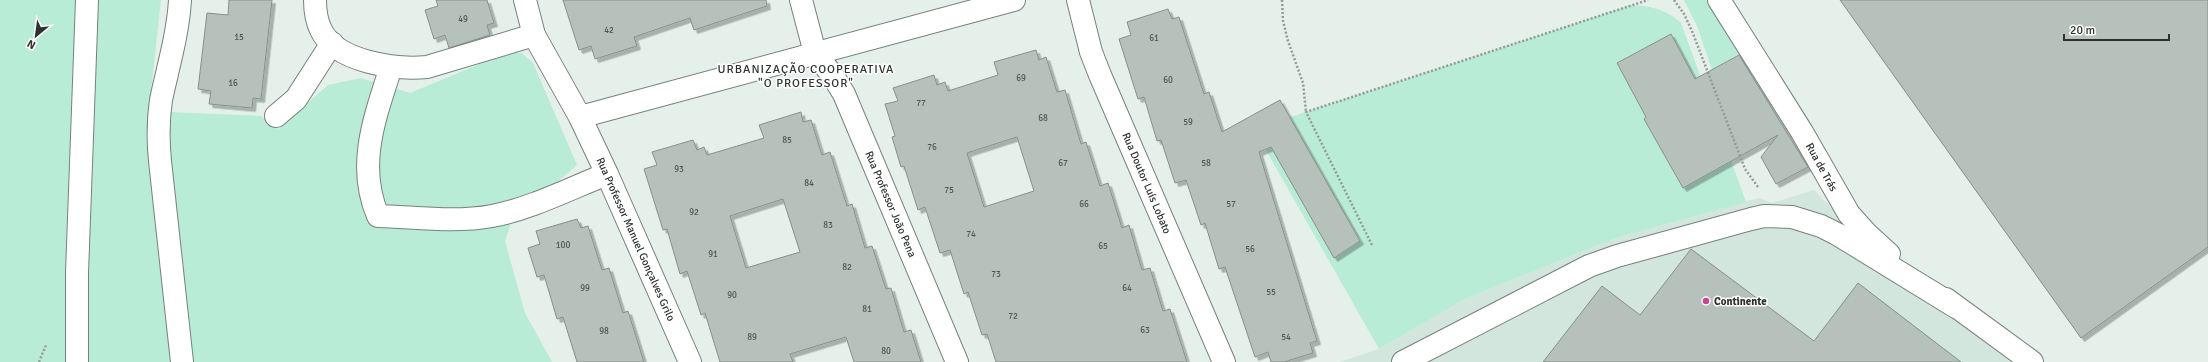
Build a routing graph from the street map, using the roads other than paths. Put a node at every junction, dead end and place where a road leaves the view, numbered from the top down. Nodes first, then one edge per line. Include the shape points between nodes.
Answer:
1 (87, 0) edge
2 (180, 0) edge
3 (315, 0) edge
4 (525, 0) edge
5 (801, 0) edge
6 (1014, 0) edge
7 (1078, 0) edge
8 (1719, 0) edge
9 (534, 35) junction
10 (332, 43) junction
11 (815, 53) junction
12 (390, 67) junction
13 (276, 116) dead end
14 (580, 117) junction
15 (607, 174) junction
16 (1956, 307) junction
17 (77, 362) edge
18 (182, 362) edge
19 (690, 362) edge
20 (957, 362) edge
21 (1224, 362) edge
22 (1403, 362) edge
23 (2032, 362) edge

1 - 17 street via 77,273
2 - 18 street via 158,128
3 - 10 street via 315,15 321,31
4 - 9 street, Rua Professor Manuel Gonçalves Grilo
5 - 11 street
6 - 11 street
7 - 21 street, Rua Doutor Luís Lobato via 1091,52 1100,75
8 - 16 street, Rua de Trás via 1853,218 1890,255
9 - 12 street via 427,67
9 - 14 street, Rua Professor Manuel Gonçalves Grilo
10 - 12 street via 371,63
10 - 13 street via 296,99
11 - 14 street
11 - 20 street, Rua Professor João Pena via 844,94
12 - 15 street via 367,151 369,188 378,216 492,216 519,209
14 - 15 street, Rua Professor Manuel Gonçalves Grilo
15 - 19 street, Rua Professor Manuel Gonçalves Grilo
16 - 22 street via 1851,242 1820,226 1792,217 1764,216 1589,266
16 - 23 street

